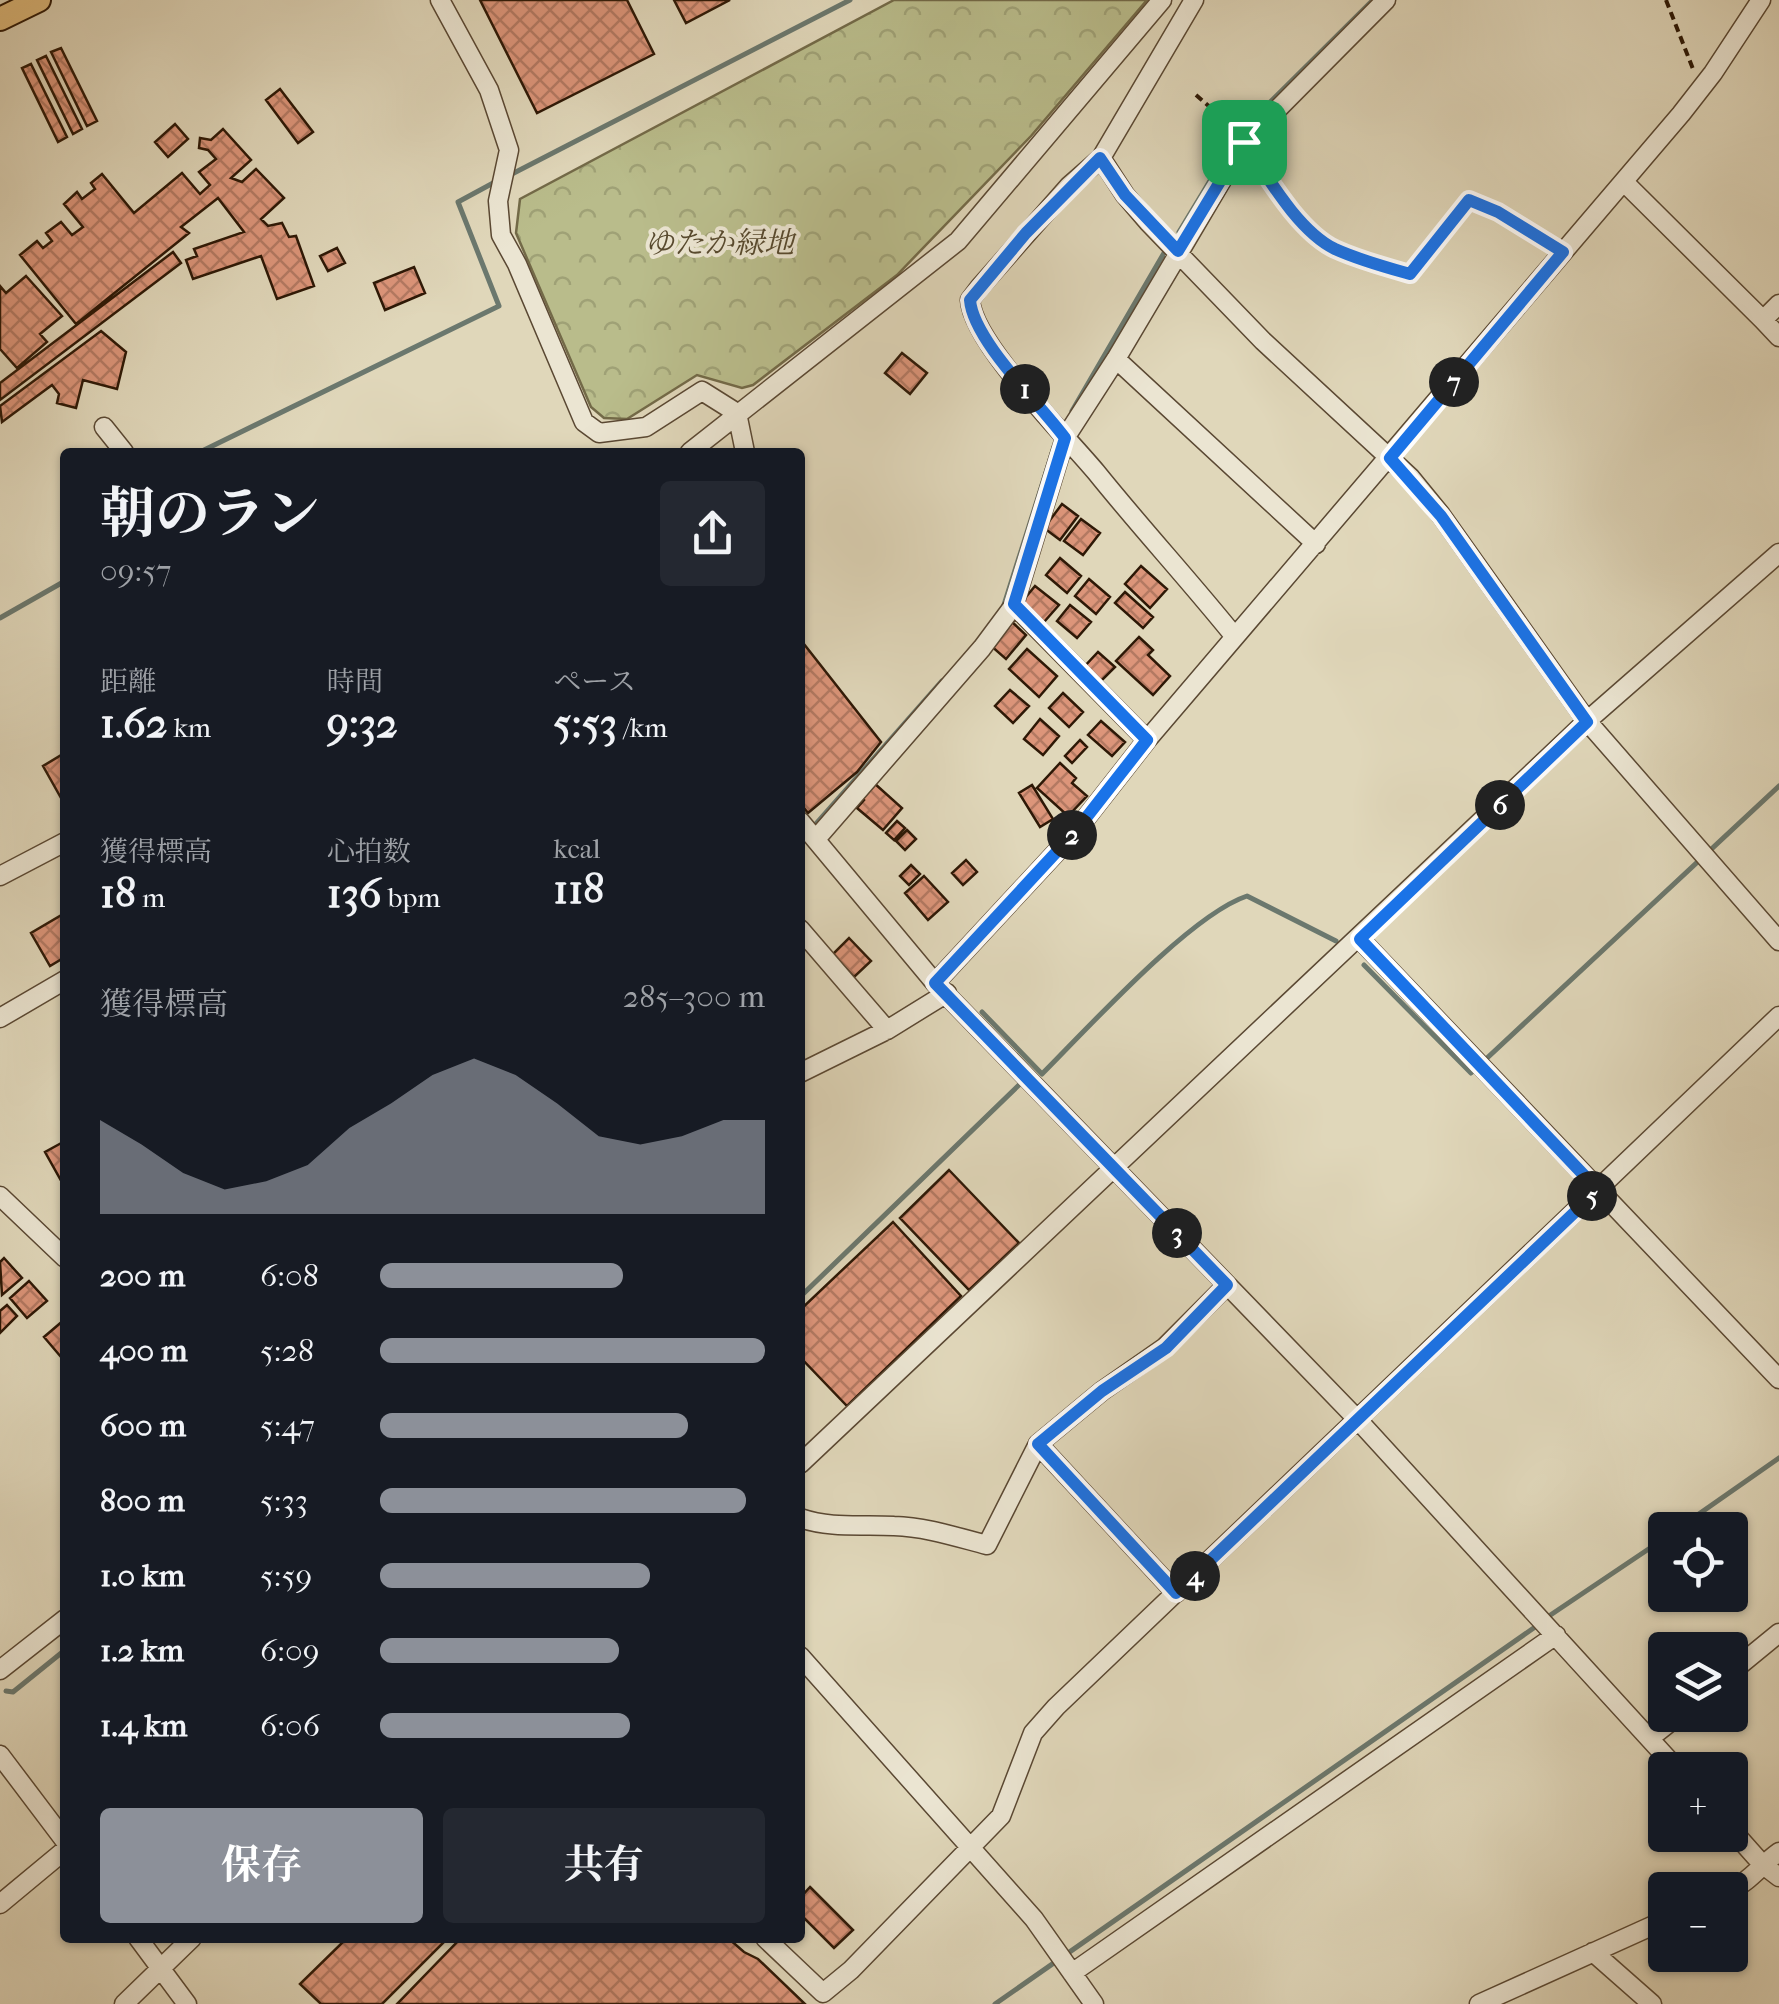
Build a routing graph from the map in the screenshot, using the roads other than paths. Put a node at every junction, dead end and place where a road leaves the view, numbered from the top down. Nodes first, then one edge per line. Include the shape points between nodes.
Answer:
1 (39, 0) edge
2 (440, 0) edge
3 (1162, 0) edge
4 (1194, 0) edge
5 (1386, 0) edge
6 (1761, 0) edge
7 (0, 19) edge
8 (1100, 158) junction
9 (1624, 182) junction
10 (1178, 251) junction
11 (1779, 304) edge
12 (1764, 320) junction
13 (1779, 337) edge
14 (1116, 359) junction
15 (737, 414) junction
16 (104, 426) dead end
17 (1061, 433) junction
18 (121, 448) edge
19 (695, 448) edge
20 (744, 448) edge
21 (1390, 458) junction
22 (1316, 544) junction
23 (1779, 554) edge
24 (1014, 604) junction
25 (1235, 637) junction
26 (1587, 722) junction
27 (1147, 740) junction
28 (805, 824) edge
29 (820, 834) junction
30 (60, 845) edge
31 (0, 876) edge
32 (805, 935) edge
33 (1360, 939) junction
34 (1779, 941) edge
35 (60, 983) edge
36 (941, 988) junction
37 (1779, 1016) edge
38 (0, 1018) edge
39 (887, 1030) junction
40 (805, 1071) edge
41 (1115, 1169) junction
42 (1598, 1190) junction
43 (0, 1196) edge
44 (60, 1253) edge
45 (1227, 1285) junction
46 (1779, 1379) edge
47 (1358, 1420) junction
48 (1038, 1444) junction
49 (805, 1459) edge
50 (805, 1519) edge
51 (1176, 1593) junction
52 (60, 1623) edge
53 (1779, 1632) edge
54 (1553, 1633) junction
55 (1748, 1658) edge
56 (805, 1662) edge
57 (0, 1670) edge
58 (1657, 1732) edge
59 (1650, 1738) junction
60 (1662, 1752) edge
61 (0, 1755) edge
62 (60, 1834) edge
63 (970, 1846) junction
64 (1748, 1848) edge
65 (1779, 1852) edge
66 (60, 1854) edge
67 (1762, 1864) junction
68 (1779, 1877) edge
69 (1748, 1879) edge
70 (0, 1904) edge
71 (1648, 1928) edge
72 (142, 1943) edge
73 (187, 1943) edge
74 (770, 1943) edge
75 (1593, 1952) junction
76 (160, 1968) junction
77 (1070, 1970) junction
78 (124, 2004) edge
79 (187, 2004) edge
80 (1094, 2004) edge
81 (1479, 2004) edge
82 (1652, 2004) edge

1 - 7 main road
2 - 15 street via 489,90 509,150 500,192 501,235 584,422 598,433 646,427 702,391
3 - 15 street via 958,241
4 - 8 street
5 - 10 street via 1244,142
6 - 9 street via 1713,73
8 - 10 street
8 - 17 street via 970,300 984,336
9 - 12 street
9 - 21 street
10 - 14 street
10 - 21 street via 1262,341
11 - 12 street
12 - 13 street
14 - 17 street
14 - 22 street
15 - 19 street
15 - 20 street
16 - 18 street
17 - 24 street
17 - 25 street
21 - 22 street
21 - 26 street via 1441,516
22 - 25 street
23 - 26 street
24 - 27 street
24 - 29 street
25 - 27 street
26 - 33 street
26 - 34 street
27 - 36 street
28 - 29 street
29 - 36 street
30 - 31 street
32 - 39 street
33 - 41 street
33 - 42 street
35 - 38 street
36 - 39 street
36 - 41 street
37 - 42 street
39 - 40 street
41 - 45 street
41 - 49 street
42 - 46 street
42 - 47 street
43 - 44 street
45 - 47 street
45 - 48 street via 1166,1348
47 - 51 street
47 - 54 street
48 - 50 street via 987,1544 929,1530
48 - 51 street
51 - 63 street via 1034,1734 1001,1816
52 - 57 street
53 - 55 street
54 - 59 street
54 - 77 street
56 - 63 street
58 - 59 street
59 - 60 street
61 - 62 street
63 - 74 street via 823,1993
63 - 77 street
64 - 67 street
65 - 67 street
66 - 70 street
67 - 68 street
67 - 69 street
71 - 75 street
72 - 76 street
73 - 76 street
75 - 81 street
75 - 82 street
76 - 78 street
76 - 79 street
77 - 80 street

